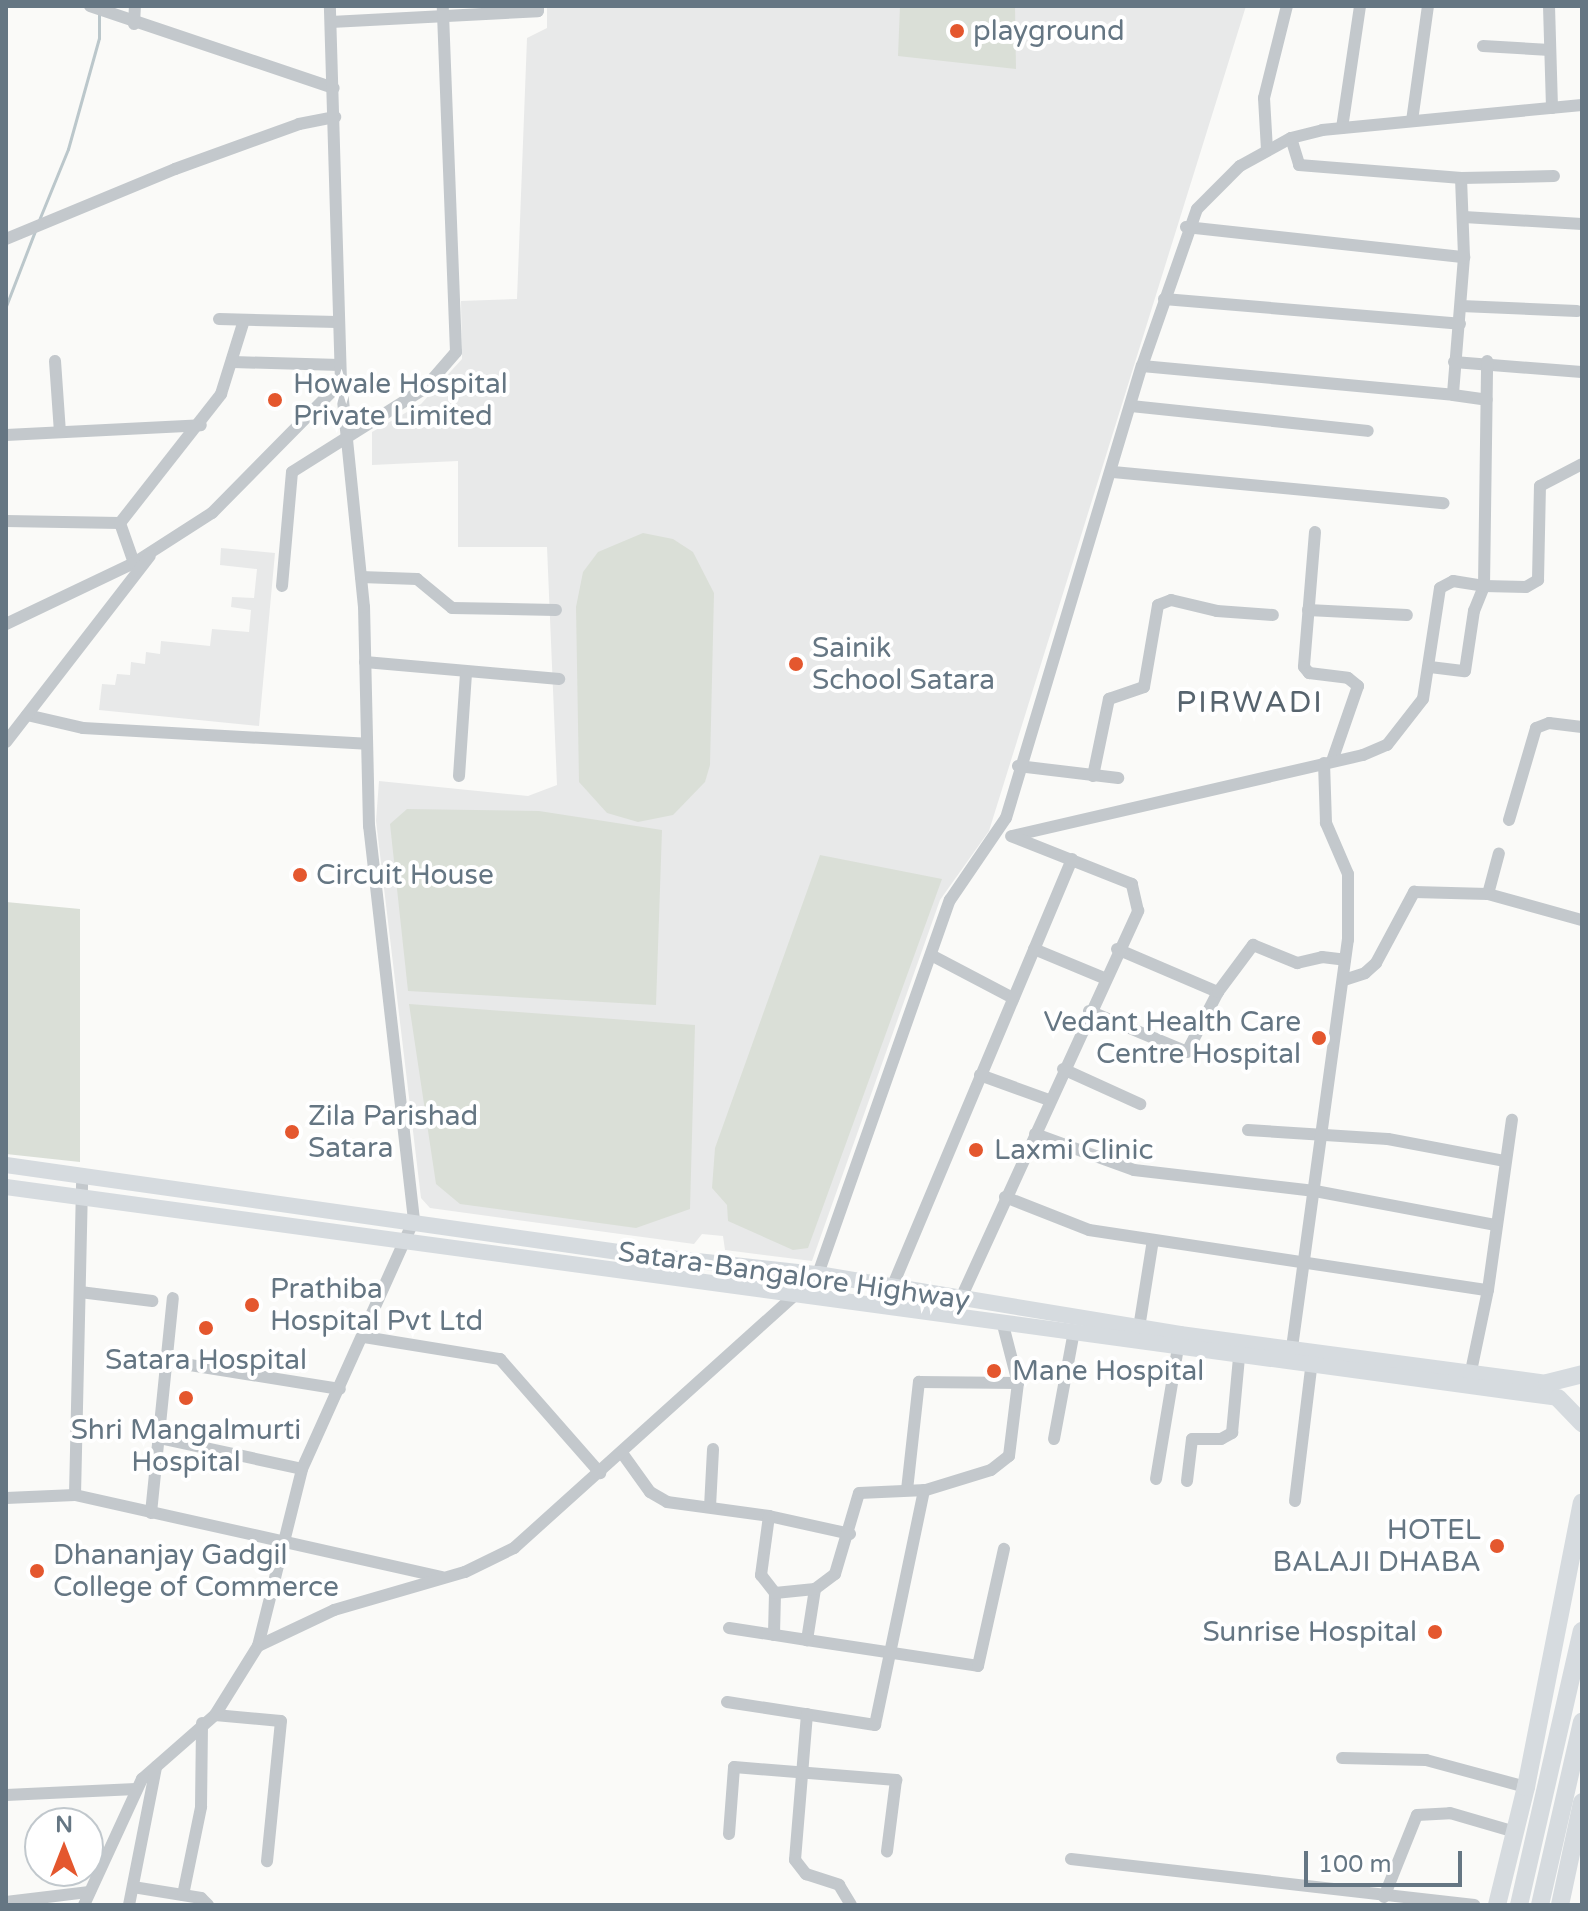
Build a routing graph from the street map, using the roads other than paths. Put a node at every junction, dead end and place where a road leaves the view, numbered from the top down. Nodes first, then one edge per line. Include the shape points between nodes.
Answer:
1 (90, 6) edge
2 (135, 6) edge
3 (330, 6) edge
4 (538, 6) edge
5 (1287, 6) edge
6 (1360, 6) edge
7 (1428, 6) edge
8 (1549, 6) edge
9 (496, 10) edge
10 (443, 12) edge
11 (331, 22) junction
12 (134, 24) junction
13 (1483, 46) dead end
14 (1550, 50) junction
15 (334, 88) junction
16 (1582, 105) edge
17 (1552, 108) junction
18 (335, 117) junction
19 (1412, 121) junction
20 (1342, 128) junction
21 (1291, 138) junction
22 (1267, 150) junction
23 (1554, 176) dead end
24 (1461, 178) junction
25 (1464, 217) junction
26 (1582, 224) edge
27 (1186, 227) junction
28 (6, 239) edge
29 (1464, 257) junction
30 (1164, 299) junction
31 (1461, 306) junction
32 (1577, 311) dead end
33 (219, 319) dead end
34 (244, 320) junction
35 (337, 322) junction
36 (1460, 324) junction
37 (55, 361) dead end
38 (1487, 361) junction
39 (233, 362) junction
40 (1454, 362) junction
41 (340, 365) junction
42 (1142, 366) junction
43 (1582, 372) edge
44 (341, 382) junction
45 (1453, 395) junction
46 (1487, 400) junction
47 (1131, 406) junction
48 (201, 425) junction
49 (1368, 431) dead end
50 (60, 432) junction
51 (349, 434) junction
52 (6, 435) edge
53 (1582, 464) edge
54 (1113, 472) junction
55 (1444, 503) dead end
56 (6, 521) edge
57 (120, 523) junction
58 (1315, 532) dead end
59 (154, 550) junction
60 (134, 563) junction
61 (361, 577) junction
62 (282, 586) dead end
63 (1484, 586) junction
64 (556, 610) dead end
65 (1308, 610) junction
66 (1273, 615) dead end
67 (1407, 615) dead end
68 (6, 624) edge
69 (365, 662) junction
70 (1430, 667) junction
71 (466, 672) junction
72 (559, 679) dead end
73 (27, 715) junction
74 (1582, 727) edge
75 (6, 742) edge
76 (367, 744) junction
77 (1328, 762) junction
78 (1018, 766) junction
79 (459, 776) dead end
80 (1093, 776) junction
81 (1118, 778) dead end
82 (1509, 820) dead end
83 (997, 831) junction
84 (1012, 836) junction
85 (1499, 853) dead end
86 (1072, 859) junction
87 (1488, 894) junction
88 (1582, 920) edge
89 (1034, 949) junction
90 (1117, 949) junction
91 (931, 955) junction
92 (1345, 960) junction
93 (1104, 978) junction
94 (1344, 980) junction
95 (1218, 992) junction
96 (1013, 998) junction
97 (1089, 1011) junction
98 (1063, 1069) junction
99 (980, 1075) junction
100 (1049, 1100) junction
101 (1140, 1104) dead end
102 (1512, 1120) dead end
103 (1248, 1130) dead end
104 (1323, 1133) junction
105 (1035, 1134) junction
106 (1504, 1161) junction
107 (6, 1165) edge
108 (82, 1177) junction
109 (6, 1187) edge
110 (1315, 1191) junction
111 (82, 1197) junction
112 (1005, 1197) junction
113 (414, 1220) junction
114 (1495, 1225) junction
115 (408, 1240) junction
116 (1153, 1240) junction
117 (1304, 1262) junction
118 (818, 1274) junction
119 (893, 1285) junction
120 (1488, 1290) junction
121 (799, 1291) junction
122 (80, 1292) junction
123 (173, 1298) dead end
124 (961, 1298) junction
125 (152, 1301) dead end
126 (1002, 1321) junction
127 (1139, 1328) junction
128 (1074, 1331) junction
129 (364, 1337) junction
130 (1178, 1347) junction
131 (1239, 1358) junction
132 (1290, 1358) junction
133 (165, 1361) junction
134 (1311, 1368) junction
135 (1582, 1374) edge
136 (1470, 1376) junction
137 (1018, 1383) junction
138 (1582, 1386) edge
139 (340, 1389) junction
140 (1552, 1390) junction
141 (1582, 1401) edge
142 (1582, 1423) edge
143 (159, 1438) junction
144 (1054, 1439) dead end
145 (713, 1449) dead end
146 (622, 1453) junction
147 (302, 1469) junction
148 (600, 1473) junction
149 (1156, 1479) dead end
150 (1187, 1481) dead end
151 (907, 1490) junction
152 (924, 1490) junction
153 (75, 1495) junction
154 (6, 1498) edge
155 (1295, 1501) dead end
156 (1582, 1502) edge
157 (710, 1507) junction
158 (151, 1513) junction
159 (769, 1516) junction
160 (850, 1534) junction
161 (1579, 1536) edge
162 (285, 1542) junction
163 (1004, 1549) dead end
164 (445, 1577) junction
165 (815, 1589) junction
166 (775, 1593) junction
167 (729, 1628) dead end
168 (1582, 1631) edge
169 (774, 1635) junction
170 (807, 1640) junction
171 (258, 1646) junction
172 (890, 1653) junction
173 (727, 1702) dead end
174 (807, 1714) junction
175 (215, 1715) junction
176 (1582, 1722) edge
177 (202, 1723) junction
178 (1342, 1758) dead end
179 (156, 1767) junction
180 (802, 1771) junction
181 (1526, 1787) junction
182 (136, 1789) junction
183 (6, 1795) edge
184 (1582, 1802) edge
185 (1579, 1830) edge
186 (1515, 1832) junction
187 (729, 1834) dead end
188 (887, 1851) dead end
189 (1071, 1859) dead end
190 (267, 1861) dead end
191 (133, 1887) junction
192 (183, 1895) junction
193 (1384, 1897) junction
194 (86, 1899) edge
195 (6, 1902) edge
196 (129, 1905) edge
197 (208, 1905) edge
198 (851, 1905) edge
199 (1474, 1905) edge
200 (1497, 1905) edge
201 (1519, 1905) edge
202 (1540, 1905) edge
203 (1560, 1905) edge

1 - 12 street
2 - 12 street
3 - 11 street
4 - 9 street via 538,11
5 - 22 street via 1264,98
6 - 20 street
7 - 19 street
8 - 14 street
9 - 10 street
10 - 11 street
10 - 51 street via 456,352 424,389
11 - 15 street
12 - 15 street
13 - 14 street
14 - 17 street
15 - 18 street
16 - 17 street
17 - 19 street
18 - 28 street via 175,169
18 - 35 street
19 - 20 street
20 - 21 street
21 - 22 street
21 - 24 street via 1299,165
22 - 27 street via 1240,166
23 - 24 street
24 - 25 street
25 - 26 street
25 - 29 street
27 - 29 street
27 - 30 street
29 - 31 street
30 - 36 street
30 - 42 street
31 - 32 street
31 - 36 street
33 - 34 street
34 - 35 street
34 - 39 street
35 - 41 street
36 - 40 street
37 - 50 street
38 - 40 street
38 - 43 street
38 - 46 street
39 - 41 street
39 - 48 street
40 - 45 street
41 - 44 street
42 - 45 street
42 - 47 street
44 - 51 street
44 - 59 street via 212,513
45 - 46 street
46 - 63 street
47 - 49 street
47 - 54 street
48 - 50 street
48 - 57 street
50 - 52 street
51 - 61 street
51 - 62 street via 292,472
53 - 63 street via 1540,486 1538,580 1526,587
54 - 55 street
54 - 78 street
56 - 57 street
57 - 60 street
58 - 65 street
59 - 60 street
59 - 73 street
60 - 68 street
61 - 64 street via 417,579 452,608
61 - 69 street
63 - 70 street via 1474,611 1465,671
63 - 70 street via 1453,581 1440,588
65 - 67 street
65 - 77 street via 1305,670 1348,678 1358,686
66 - 80 street via 1217,611 1171,600 1158,605 1144,687 1109,699
69 - 71 street
69 - 76 street
70 - 77 street via 1423,699 1387,745
71 - 72 street
71 - 79 street
73 - 75 street
73 - 76 street via 83,728
74 - 82 street via 1549,723 1536,728
76 - 113 street via 379,927
77 - 84 street
77 - 92 street via 1326,823 1348,874
78 - 80 street
78 - 83 street via 1006,818
80 - 81 street
83 - 84 street
83 - 91 street via 950,900
84 - 86 street
85 - 87 street
86 - 89 street
86 - 90 street via 1122,879 1137,892 1138,911
87 - 88 street
87 - 94 street via 1414,892 1376,963
89 - 93 street
89 - 96 street
90 - 93 street
90 - 95 street
91 - 96 street
91 - 118 street
92 - 94 street
92 - 95 street via 1322,957 1297,963 1253,945
93 - 97 street
94 - 104 street
95 - 97 street via 1187,1052
96 - 99 street
97 - 98 street
98 - 100 street
98 - 101 street
99 - 100 street
99 - 119 street
100 - 105 street
102 - 106 street
103 - 104 street
104 - 106 street
104 - 110 street
105 - 110 street via 1134,1170
105 - 112 street
106 - 114 street
107 - 108 main road, Satara-Bangalore Highway
108 - 111 street
108 - 113 main road, Satara-Bangalore Highway
109 - 111 main road, Satara-Bangalore Highway
110 - 114 street
110 - 117 street
111 - 115 main road, Satara-Bangalore Highway
111 - 122 street
112 - 116 street via 1067,1225
112 - 124 street
113 - 115 street
113 - 118 main road, Satara-Bangalore Highway via 633,1254
114 - 120 street
115 - 121 main road, Satara-Bangalore Highway
115 - 129 street
116 - 117 street
116 - 127 street
117 - 120 street
117 - 132 street
118 - 119 main road, Satara-Bangalore Highway
118 - 121 street
119 - 124 main road, Satara-Bangalore Highway
120 - 136 street
121 - 126 main road, Satara-Bangalore Highway
121 - 146 street
122 - 125 street
122 - 153 street
123 - 133 street
124 - 127 main road, Satara-Bangalore Highway
126 - 128 main road, Satara-Bangalore Highway
126 - 137 street
127 - 132 main road, Satara-Bangalore Highway
128 - 130 main road, Satara-Bangalore Highway
128 - 144 street
129 - 139 street
129 - 148 street via 500,1359
130 - 131 main road, Satara-Bangalore Highway
130 - 149 street
131 - 132 main road, Satara-Bangalore Highway
131 - 150 street via 1232,1433 1221,1439 1192,1439
132 - 134 main road, Satara-Bangalore Highway
132 - 136 main road, Satara-Bangalore Highway
133 - 139 street
133 - 143 street
134 - 140 main road, Satara-Bangalore Highway
134 - 155 street
135 - 140 highway
136 - 140 main road, Satara-Bangalore Highway
137 - 151 street via 919,1382
137 - 152 street via 1009,1456 991,1470
138 - 140 highway, Satara-Bangalore Highway
139 - 147 street
140 - 141 highway, Satara-Bangalore Highway
140 - 142 highway
143 - 147 street
143 - 158 street
145 - 157 street
146 - 148 street
146 - 157 street via 650,1492 670,1503
147 - 162 street
148 - 164 street via 514,1548
151 - 152 street
151 - 160 street via 859,1493
152 - 172 street
153 - 154 street
153 - 158 street
156 - 161 highway
157 - 159 street
158 - 162 street
159 - 160 street
159 - 166 street via 761,1575
160 - 165 street via 835,1574
161 - 181 highway
162 - 164 street
162 - 171 street
163 - 172 street via 978,1666
164 - 171 street via 334,1610
165 - 166 street
165 - 170 street
166 - 169 street
167 - 169 street
168 - 201 highway
169 - 170 street
170 - 172 street
171 - 175 street
172 - 174 street via 875,1725
173 - 174 street
174 - 180 street
175 - 177 street
175 - 190 street via 281,1721
176 - 202 highway
177 - 179 street
177 - 192 street via 201,1807
178 - 181 street via 1426,1760
179 - 182 street
179 - 191 street
180 - 187 street via 734,1767
180 - 188 street via 896,1780
180 - 198 street via 795,1860 806,1874 839,1885
181 - 186 highway
182 - 183 street
182 - 194 street
184 - 185 highway
185 - 203 highway
186 - 193 street via 1450,1813 1417,1815
186 - 200 highway
189 - 193 street
191 - 192 street
191 - 196 street
192 - 197 street
193 - 199 street
194 - 195 street

